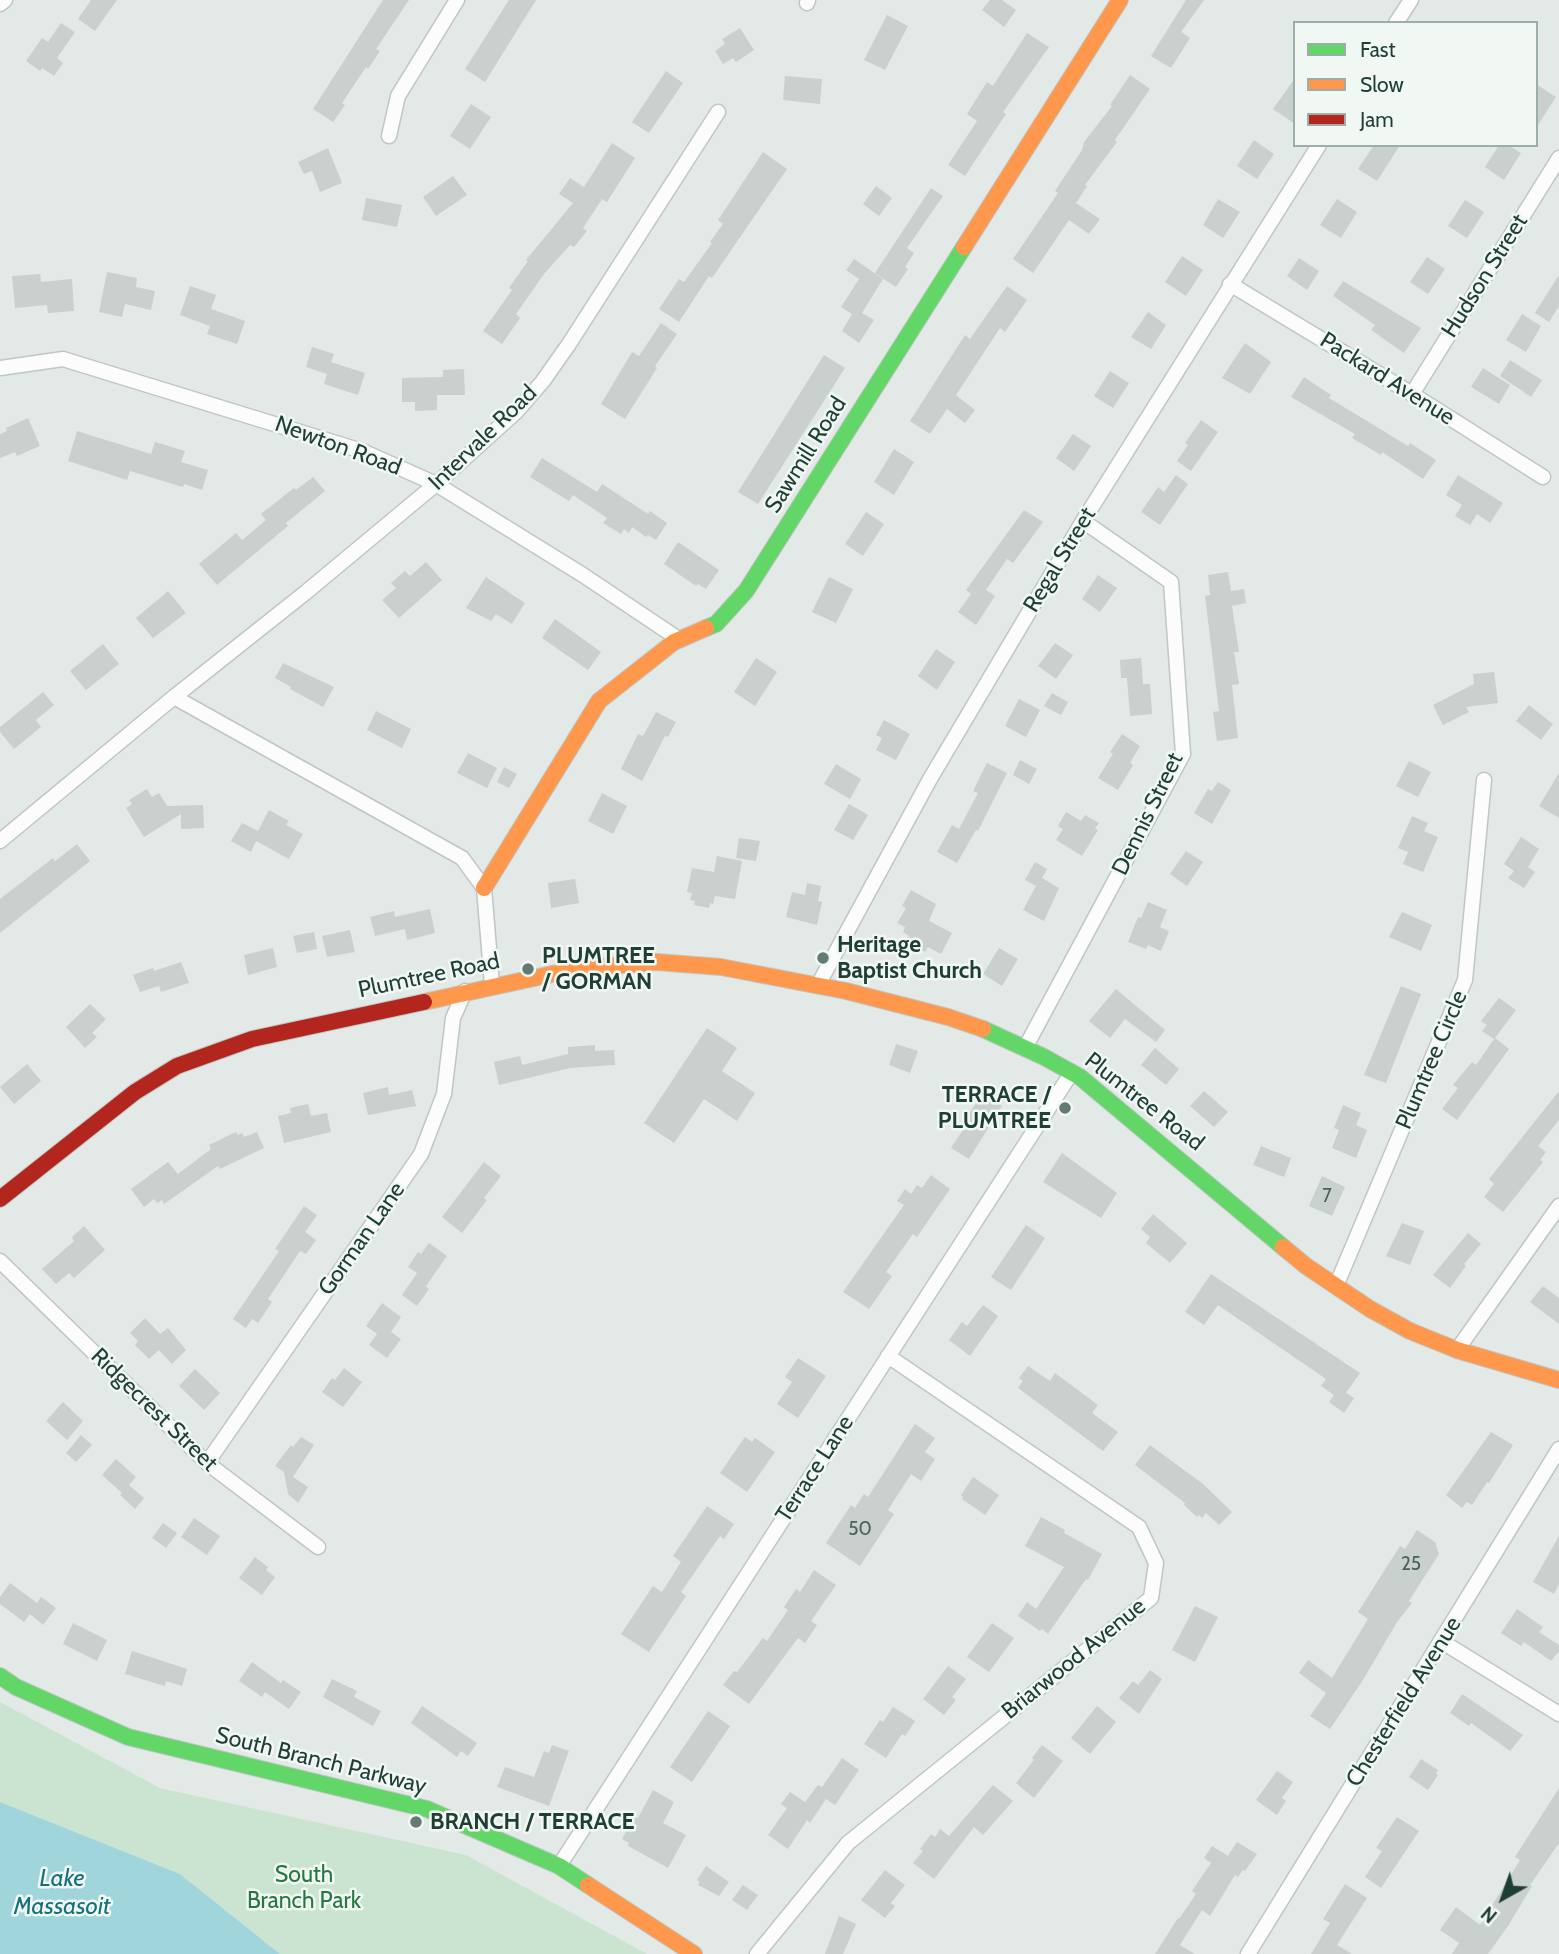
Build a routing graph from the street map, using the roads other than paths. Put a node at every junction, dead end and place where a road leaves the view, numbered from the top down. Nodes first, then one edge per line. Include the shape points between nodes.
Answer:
1 (5, 0) edge
2 (457, 0) edge
3 (1121, 0) edge
4 (1411, 0) edge
5 (0, 4) edge
6 (1397, 21) edge
7 (718, 112) dead end
8 (389, 136) dead end
9 (1318, 147) edge
10 (1559, 158) edge
11 (1230, 284) junction
12 (0, 368) edge
13 (1412, 394) junction
14 (1543, 477) dead end
15 (436, 484) junction
16 (1083, 521) junction
17 (680, 640) junction
18 (174, 698) junction
19 (1484, 779) dead end
20 (0, 841) edge
21 (484, 888) junction
22 (492, 985) junction
23 (818, 985) junction
24 (465, 991) junction
25 (1025, 1048) junction
26 (1072, 1072) junction
27 (0, 1199) edge
28 (1559, 1206) edge
29 (0, 1261) edge
30 (1336, 1286) junction
31 (1457, 1350) junction
32 (888, 1356) junction
33 (1559, 1380) edge
34 (1559, 1450) edge
35 (207, 1463) junction
36 (318, 1547) dead end
37 (1441, 1641) junction
38 (0, 1676) edge
39 (1559, 1714) edge
40 (559, 1866) junction
41 (694, 1954) edge
42 (757, 1954) edge
43 (1248, 1954) edge

1 - 5 street
2 - 8 street via 398,96
3 - 17 street, Sawmill Road via 746,591 716,624
4 - 6 street
7 - 15 street, Intervale Road via 543,380 517,411
9 - 11 street, Regal Street
10 - 13 street, Hudson Street
11 - 13 street, Packard Avenue
11 - 16 street, Regal Street
12 - 15 street, Newton Road via 63,359 362,450
13 - 14 street, Packard Avenue
15 - 17 street, Newton Road
15 - 18 street, Intervale Road
16 - 23 street, Regal Street via 930,779
16 - 25 street, Dennis Street via 1171,582 1183,754
17 - 21 street, Sawmill Road via 599,701
18 - 20 street
18 - 21 street via 462,858
19 - 30 street, Plumtree Circle via 1465,980
21 - 22 street
22 - 23 street, Plumtree Road via 575,969 657,962 721,967
22 - 24 street, Plumtree Road
23 - 25 street, Plumtree Road via 948,1017
24 - 27 street, Plumtree Road via 252,1039 191,1060 105,1114
24 - 35 street, Gorman Lane via 453,1018 444,1094 421,1154
25 - 26 street, Plumtree Road
26 - 30 street, Plumtree Road
26 - 32 street, Terrace Lane
28 - 31 street
29 - 35 street, Ridgecrest Street
30 - 31 street, Plumtree Road via 1388,1319
31 - 33 street, Plumtree Road
32 - 40 street, Terrace Lane
32 - 42 street, Briarwood Avenue via 1139,1527 1156,1563 1150,1598 848,1843
34 - 37 street, Chesterfield Avenue
35 - 36 street, Ridgecrest Street
37 - 39 street
37 - 43 street, Chesterfield Avenue
38 - 40 street, South Branch Parkway via 16,1688 128,1737 426,1809
40 - 41 street, South Branch Parkway

